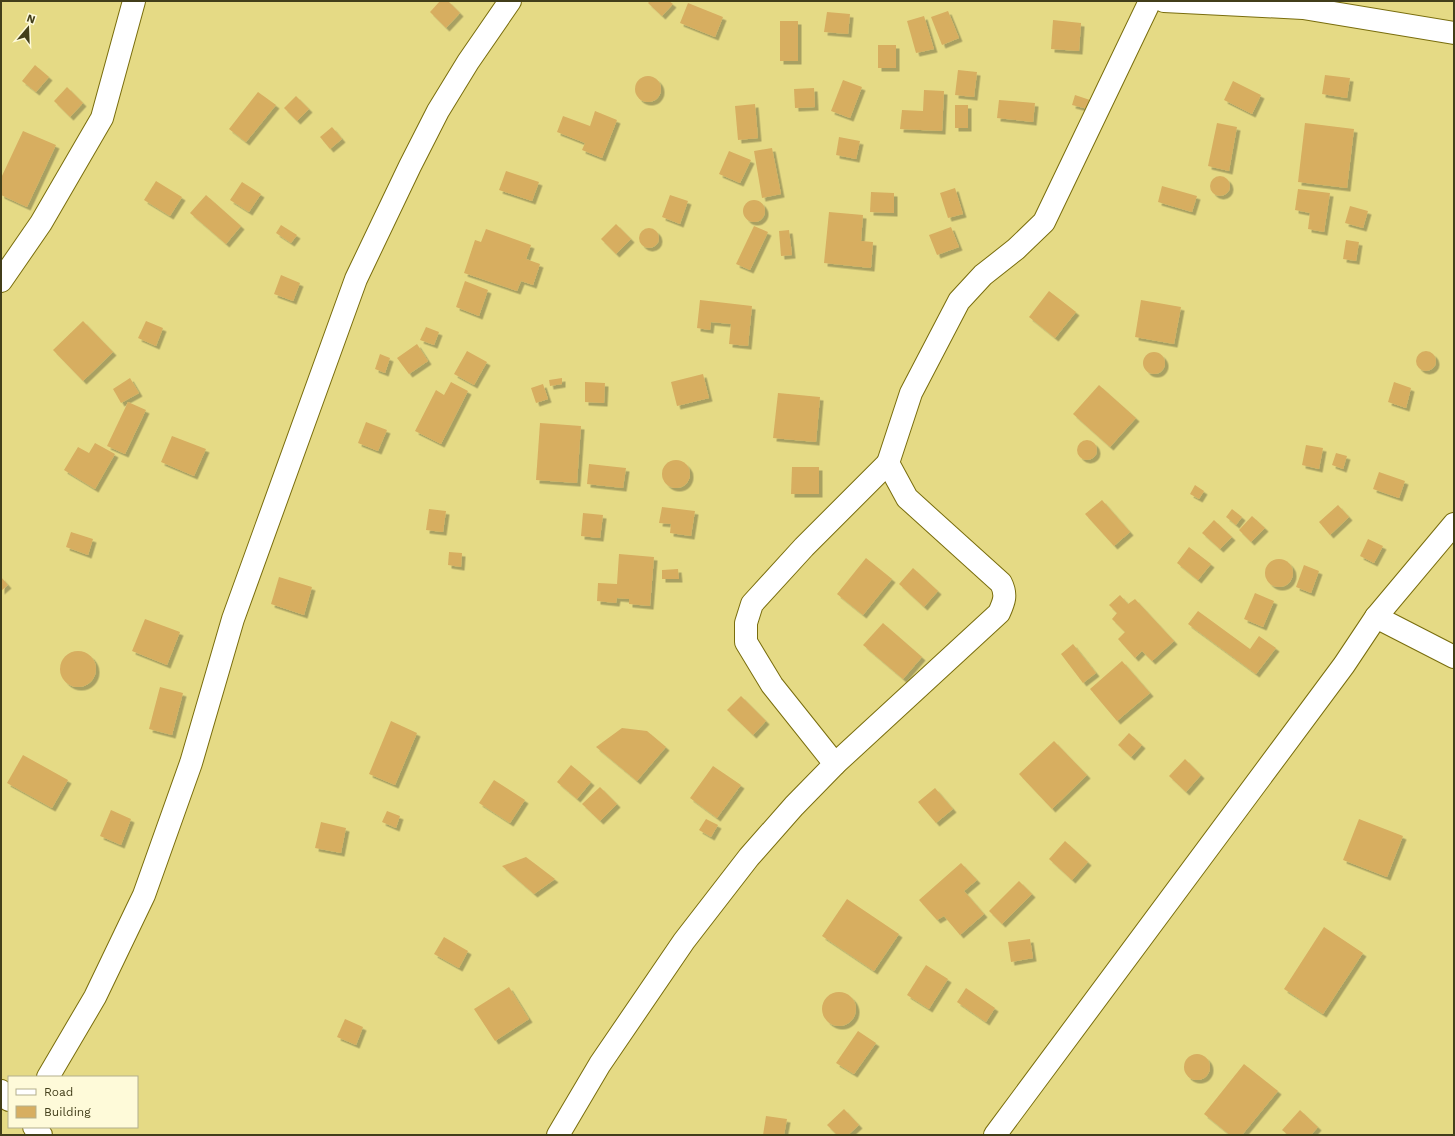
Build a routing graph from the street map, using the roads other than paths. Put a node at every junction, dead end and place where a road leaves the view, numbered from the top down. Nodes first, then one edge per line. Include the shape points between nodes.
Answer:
1 (134, 1) edge
2 (510, 1) edge
3 (1150, 1) edge
4 (1164, 1) edge
5 (1258, 3) edge
6 (1454, 33) edge
7 (1, 281) edge
8 (888, 463) junction
9 (1454, 524) edge
10 (1376, 617) junction
11 (1454, 657) edge
12 (835, 764) junction
13 (49, 1076) edge
14 (1, 1091) edge
15 (8, 1099) edge
16 (558, 1135) edge
17 (995, 1135) edge

1 - 7 street via 102,118 41,223
2 - 13 street via 438,111 356,279 233,619 191,762 144,894 95,997
3 - 8 street via 1044,222 1016,249 983,275 959,301 911,393
4 - 5 street
5 - 6 street
8 - 12 street via 752,604 746,623 746,642 772,685
8 - 12 street via 907,498 1001,583 1005,590 1005,599 999,613
9 - 10 street
10 - 11 street
10 - 17 street via 1344,665
12 - 16 street via 749,857 684,941 600,1064
14 - 15 street

